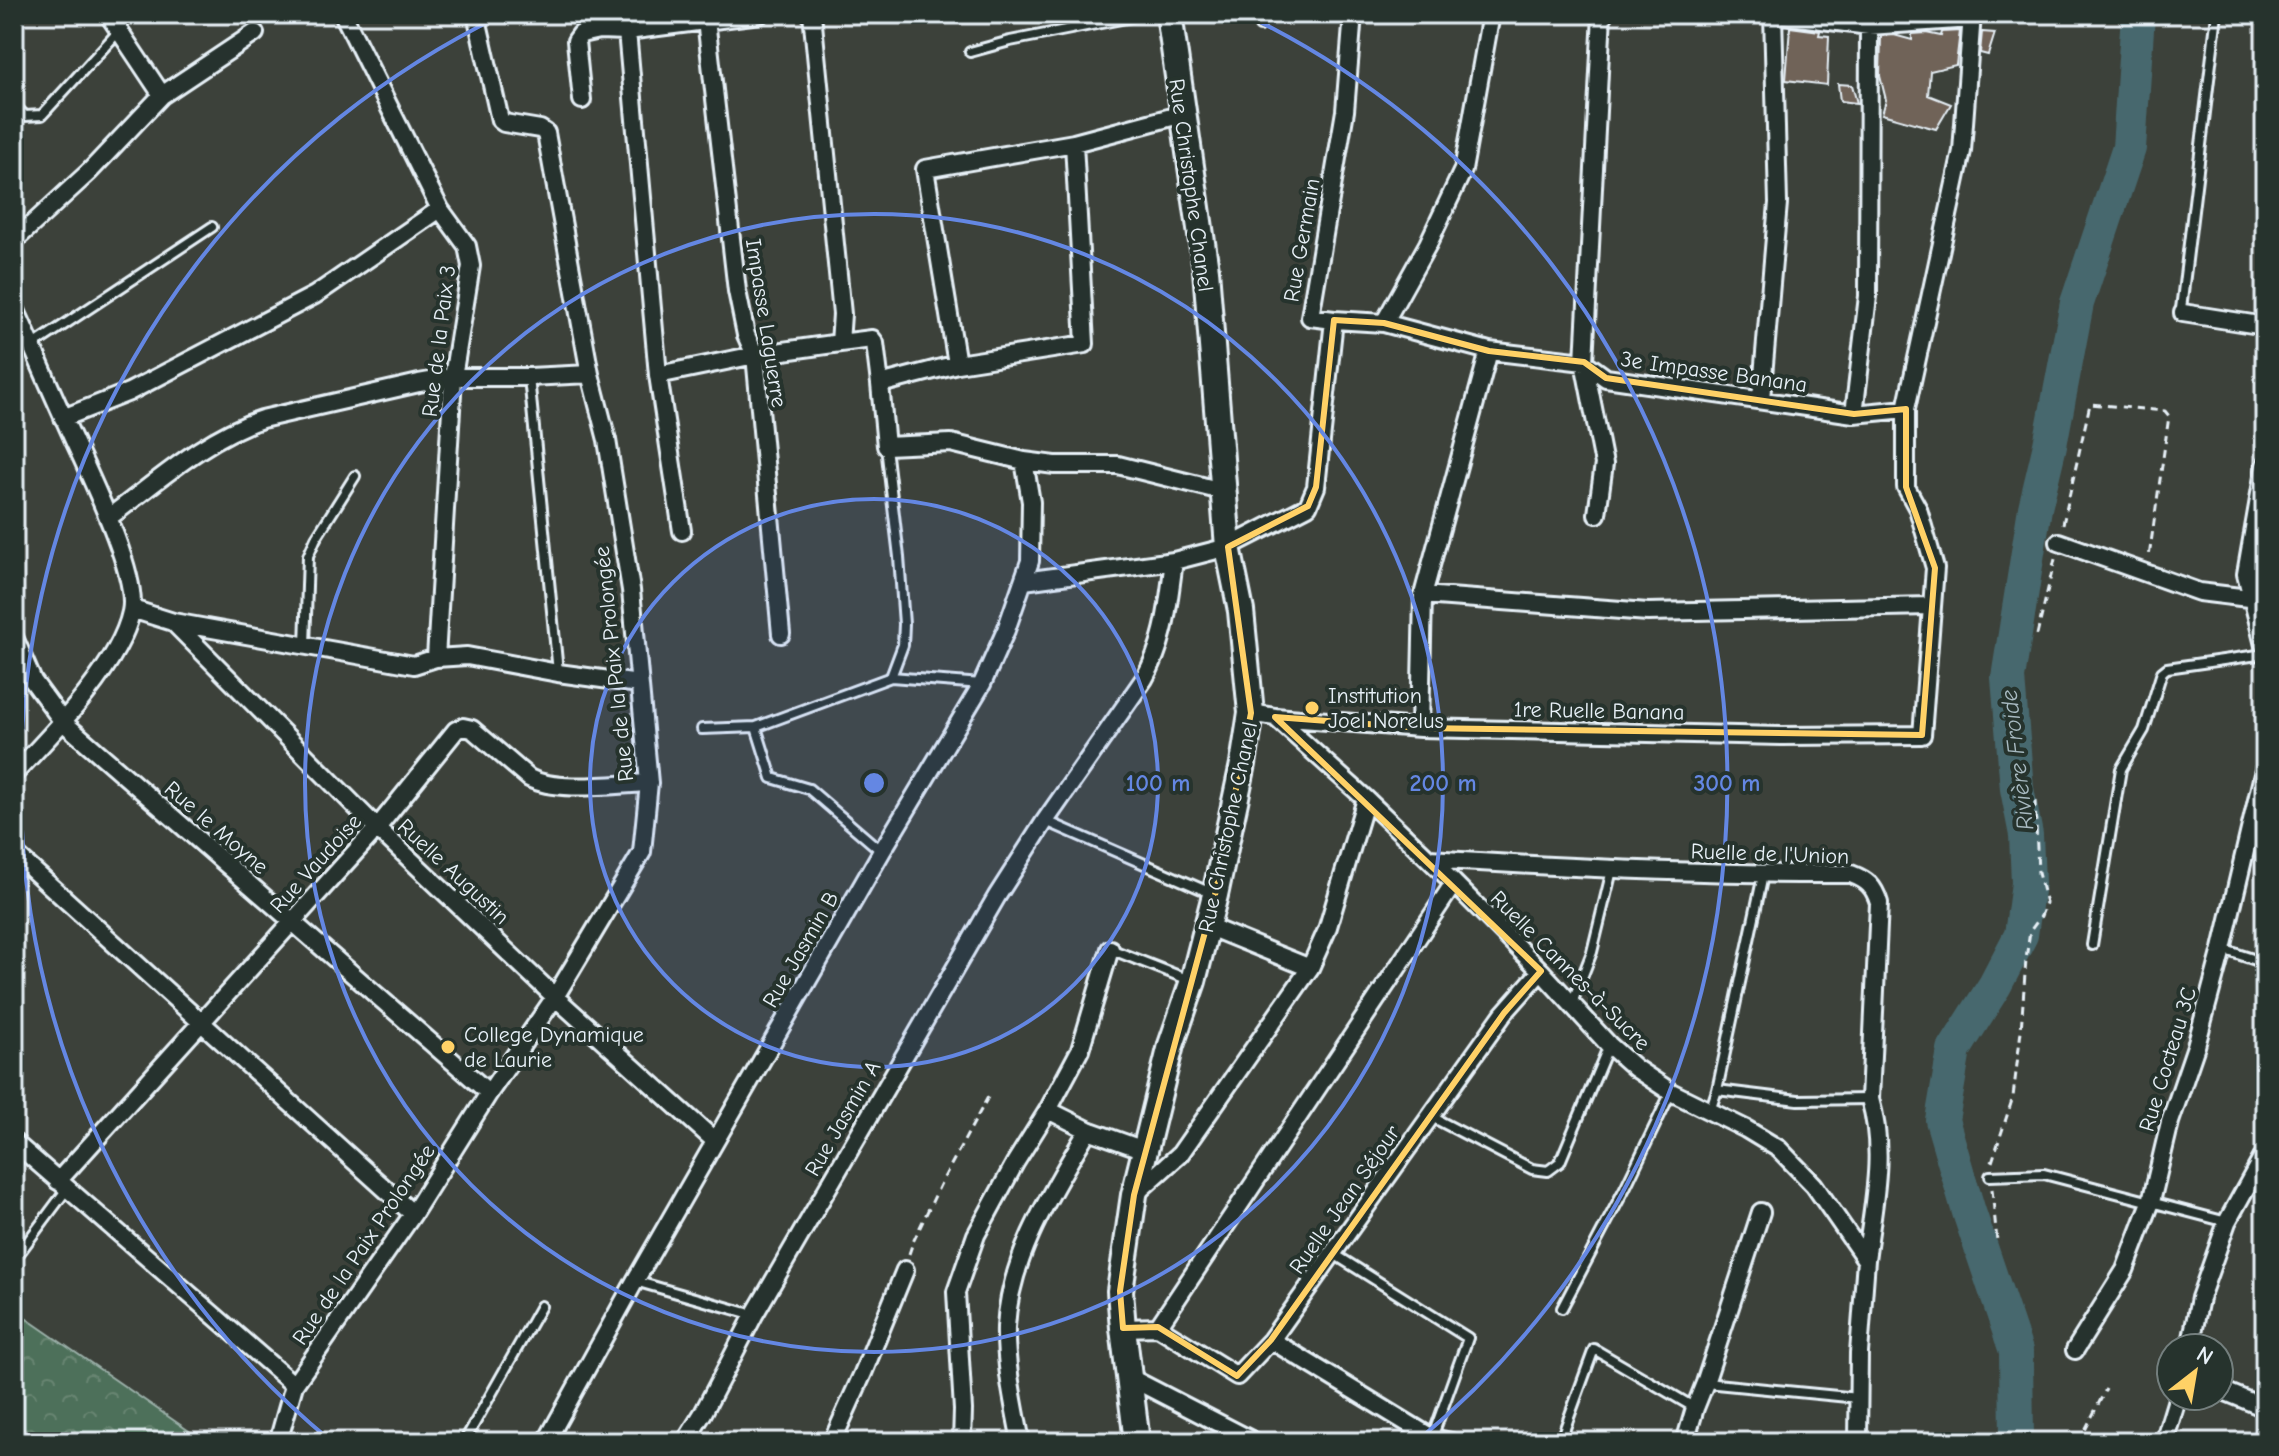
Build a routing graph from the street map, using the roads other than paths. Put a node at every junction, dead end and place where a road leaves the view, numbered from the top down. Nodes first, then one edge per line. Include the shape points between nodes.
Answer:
1 (108, 14) edge
2 (343, 14) edge
3 (476, 14) edge
4 (760, 14) edge
5 (812, 14) edge
6 (1147, 14) edge
7 (1169, 14) edge
8 (1260, 14) edge
9 (1353, 14) edge
10 (1491, 14) edge
11 (1602, 14) edge
12 (1774, 14) edge
13 (2217, 14) edge
14 (1972, 17) edge
15 (706, 20) junction
16 (598, 22) edge
17 (1260, 26) dead end
18 (1869, 26) junction
19 (119, 31) junction
20 (627, 31) junction
21 (255, 33) dead end
22 (970, 52) dead end
23 (162, 95) junction
24 (582, 100) dead end
25 (14, 105) edge
26 (1183, 114) junction
27 (1074, 143) junction
28 (440, 209) junction
29 (212, 227) dead end
30 (14, 241) edge
31 (14, 306) edge
32 (2183, 313) joint
33 (1334, 320) junction
34 (1384, 323) junction
35 (2265, 326) edge
36 (840, 343) junction
37 (32, 346) junction
38 (1489, 351) junction
39 (755, 355) junction
40 (1584, 362) junction
41 (957, 364) junction
42 (590, 374) junction
43 (658, 375) junction
44 (453, 377) junction
45 (529, 377) junction
46 (880, 384) junction
47 (1761, 399) junction
48 (1906, 409) junction
49 (1854, 414) junction
50 (63, 418) junction
51 (886, 446) junction
52 (1024, 461) junction
53 (2265, 465) edge
54 (355, 476) dead end
55 (1222, 491) junction
56 (1597, 514) dead end
57 (108, 518) junction
58 (682, 531) dead end
59 (2059, 542) road end
60 (1228, 547) junction
61 (1174, 561) junction
62 (1024, 581) junction
63 (1423, 595) junction
64 (2258, 599) edge
65 (1931, 606) junction
66 (132, 609) junction
67 (173, 622) junction
68 (781, 634) dead end
69 (14, 637) edge
70 (305, 646) junction
71 (2265, 651) edge
72 (436, 658) junction
73 (558, 673) junction
74 (891, 677) junction
75 (639, 684) junction
76 (982, 684) junction
77 (1263, 715) junction
78 (63, 722) junction
79 (756, 727) junction
80 (1420, 728) junction
81 (702, 729) dead end
82 (2265, 766) edge
83 (14, 774) edge
84 (649, 783) junction
85 (1366, 799) junction
86 (1045, 821) junction
87 (377, 828) junction
88 (882, 851) junction
89 (14, 853) edge
90 (1430, 859) junction
91 (1612, 870) junction
92 (1763, 875) junction
93 (1454, 883) junction
94 (1215, 895) junction
95 (291, 922) junction
96 (1207, 926) junction
97 (2092, 945) dead end
98 (1110, 949) joint
99 (2222, 949) junction
100 (2265, 963) edge
101 (1310, 968) junction
102 (1541, 971) junction
103 (1193, 981) junction
104 (555, 997) junction
105 (1571, 1004) junction
106 (200, 1021) junction
107 (1609, 1045) junction
108 (1717, 1090) junction
109 (1671, 1092) junction
110 (489, 1093) junction
111 (1870, 1099) junction
112 (1048, 1110) junction
113 (1710, 1112) junction
114 (1429, 1116) junction
115 (1088, 1130) junction
116 (715, 1141) junction
117 (14, 1142) edge
118 (1144, 1150) junction
119 (2265, 1153) edge
120 (1990, 1176) road end
121 (62, 1185) junction
122 (1134, 1195) junction
123 (2151, 1202) junction
124 (1761, 1212) dead end
125 (413, 1214) junction
126 (2227, 1222) junction
127 (1334, 1254) junction
128 (14, 1260) edge
129 (1866, 1260) junction
130 (905, 1270) road end
131 (635, 1281) junction
132 (541, 1306) dead end
133 (1562, 1308) dead end
134 (754, 1315) junction
135 (1158, 1327) junction
136 (1123, 1328) junction
137 (2193, 1332) edge
138 (1271, 1340) junction
139 (2075, 1350) dead end
140 (1129, 1377) junction
141 (1705, 1383) junction
142 (294, 1385) junction
143 (2235, 1396) edge
144 (1858, 1398) junction
145 (1695, 1408) junction
146 (2265, 1408) edge
147 (2173, 1412) edge
148 (1432, 1438) junction
149 (278, 1442) edge
150 (464, 1442) edge
151 (546, 1442) edge
152 (685, 1442) edge
153 (832, 1442) edge
154 (962, 1442) edge
155 (1021, 1442) edge
156 (1137, 1442) edge
157 (1255, 1442) edge
158 (1451, 1442) edge
159 (1560, 1442) edge
160 (1685, 1442) edge
161 (1858, 1442) edge
162 (2164, 1442) edge

1 - 19 street
2 - 28 street, Rue de la Paix 3
3 - 42 street, Rue de la Paix Prolongée via 500,120 546,133
4 - 15 street
5 - 36 street via 842,314
6 - 22 lane
7 - 26 street, Rue Christophe Chanel
8 - 17 lane
9 - 33 street, Rue Germain via 1345,111 1310,317
10 - 34 street via 1463,170
11 - 40 street
12 - 18 street
12 - 47 street via 1778,203
13 - 32 lane
14 - 18 street
14 - 48 street via 1962,151
15 - 20 street
15 - 39 street, Impasse Laguerre via 737,291
16 - 20 street
16 - 24 street via 576,41
18 - 49 street via 1868,296
19 - 23 street
19 - 25 lane via 42,115 25,116
20 - 43 street
21 - 23 street
23 - 30 street
26 - 27 street
26 - 55 street, Rue Christophe Chanel via 1206,270
27 - 41 street via 1085,344
27 - 41 street via 925,169
28 - 44 street, Rue de la Paix 3 via 467,246 471,266
28 - 50 street via 315,295 129,392
29 - 37 lane
31 - 37 street
32 - 35 street
33 - 34 street, 3e Impasse Banana
33 - 60 street via 1316,487 1308,506
34 - 38 street, 3e Impasse Banana
36 - 39 street
36 - 46 street via 872,339
37 - 50 street
38 - 40 street, 3e Impasse Banana
38 - 63 street
39 - 43 street
39 - 68 street, Impasse Laguerre
40 - 47 street, 3e Impasse Banana via 1606,378
40 - 56 street via 1604,464
41 - 46 street
42 - 45 street
42 - 75 street, Rue de la Paix Prolongée via 607,440 631,590
43 - 58 street
44 - 45 street
44 - 57 street via 238,427
44 - 72 street, Rue de la Paix 3
45 - 73 lane
46 - 51 street
47 - 49 street, 3e Impasse Banana
48 - 49 street, 3e Impasse Banana
48 - 65 street via 1906,487 1935,568
50 - 57 street
51 - 52 street via 951,443
51 - 74 lane via 904,624 903,645
52 - 55 street via 1118,465
52 - 62 street, Rue Jasmin B via 1031,502 1030,561
53 - 64 street via 2246,574
54 - 70 lane via 308,556
55 - 60 street, Rue Christophe Chanel
57 - 66 street via 129,579
59 - 64 street via 2199,592
60 - 61 street
60 - 77 street, Rue Christophe Chanel
61 - 62 street
61 - 86 street, Rue Jasmin A via 1156,659
62 - 76 street, Rue Jasmin B
63 - 65 street via 1648,612
63 - 80 street
64 - 71 street
65 - 80 street, 1re Ruelle Banana via 1922,735
66 - 67 street
66 - 78 street via 121,643
67 - 70 street
67 - 87 street, Ruelle Augustin
69 - 78 street, Rue le Moyne via 33,681
70 - 72 street via 414,665
71 - 97 lane via 2162,672 2144,730 2121,769
72 - 73 street via 467,656
73 - 75 street
74 - 76 lane
74 - 79 lane
75 - 84 street, Rue de la Paix Prolongée
76 - 88 street, Rue Jasmin B
77 - 80 street, 1re Ruelle Banana
77 - 85 street, Ruelle Cannes-à-Sucre
77 - 94 street, Rue Christophe Chanel via 1243,764
78 - 83 street
78 - 95 street, Rue le Moyne
79 - 81 lane
79 - 88 lane via 772,778 809,789
82 - 99 street, Rue Cocteau 3C
84 - 87 street, Rue Vaudoise via 538,783 463,727
84 - 104 street, Rue de la Paix Prolongée via 642,852
85 - 90 street, Ruelle Cannes-à-Sucre
85 - 101 street via 1327,930
86 - 94 lane
86 - 134 street, Rue Jasmin A
87 - 95 street, Rue Vaudoise
87 - 104 street, Ruelle Augustin
88 - 116 street, Rue Jasmin B
89 - 106 street
90 - 91 street, Ruelle de l'Union
90 - 93 street, Ruelle Cannes-à-Sucre
91 - 92 street, Ruelle de l'Union
91 - 105 lane via 1592,952
92 - 108 lane
92 - 111 street, Ruelle de l'Union via 1851,874 1876,893
93 - 102 street, Ruelle Cannes-à-Sucre
93 - 135 street
94 - 96 street, Rue Christophe Chanel
95 - 106 street, Rue Vaudoise
95 - 110 street, Rue le Moyne
96 - 101 street
96 - 103 street, Rue Christophe Chanel
98 - 103 lane
98 - 112 street via 1080,1050
99 - 100 lane
99 - 123 street, Rue Cocteau 3C
101 - 122 street via 1180,1154
102 - 105 street, Ruelle Cannes-à-Sucre
102 - 114 street, Ruelle Jean Séjour
103 - 118 street, Rue Christophe Chanel
104 - 110 street, Rue de la Paix Prolongée
104 - 116 street, Ruelle Augustin
105 - 107 street, Ruelle Cannes-à-Sucre
106 - 121 street, Rue Vaudoise
106 - 125 street
107 - 109 street, Ruelle Cannes-à-Sucre
107 - 114 lane via 1560,1162 1548,1171 1532,1169
108 - 111 lane via 1798,1100
108 - 113 lane
109 - 113 street, Ruelle Cannes-à-Sucre
109 - 133 lane
110 - 125 street, Rue de la Paix Prolongée
111 - 129 street, Ruelle de l'Union via 1879,1153
112 - 115 street
112 - 154 street via 976,1235 956,1292
113 - 129 street, Ruelle Cannes-à-Sucre via 1779,1149 1814,1185
114 - 127 street, Ruelle Jean Séjour
115 - 118 street
115 - 155 street via 1020,1259 1010,1303 1006,1327 1011,1391
116 - 131 street, Rue Jasmin B
117 - 121 street
118 - 122 street, Rue Christophe Chanel
119 - 126 street
120 - 123 lane via 2044,1174
121 - 128 lane
121 - 142 street
122 - 136 street, Rue Christophe Chanel via 1120,1291
123 - 126 lane
123 - 139 street, Rue Cocteau 3C via 2125,1270
124 - 141 street
125 - 142 street, Rue de la Paix Prolongée
126 - 137 street
127 - 138 street, Ruelle Jean Séjour
127 - 148 lane via 1468,1338
129 - 144 street
130 - 153 street
131 - 134 lane
131 - 151 street, Rue Jasmin B
132 - 150 lane
134 - 152 street, Rue Jasmin A
135 - 136 street
135 - 138 street, Ruelle Jean Séjour via 1237,1376
136 - 140 street, Rue Christophe Chanel
138 - 148 street
140 - 156 street, Rue Christophe Chanel
140 - 157 street
141 - 144 lane
141 - 145 street
142 - 149 street, Rue de la Paix Prolongée
143 - 146 street
144 - 161 street
145 - 159 lane via 1594,1349
145 - 160 street
147 - 162 street
148 - 158 street

